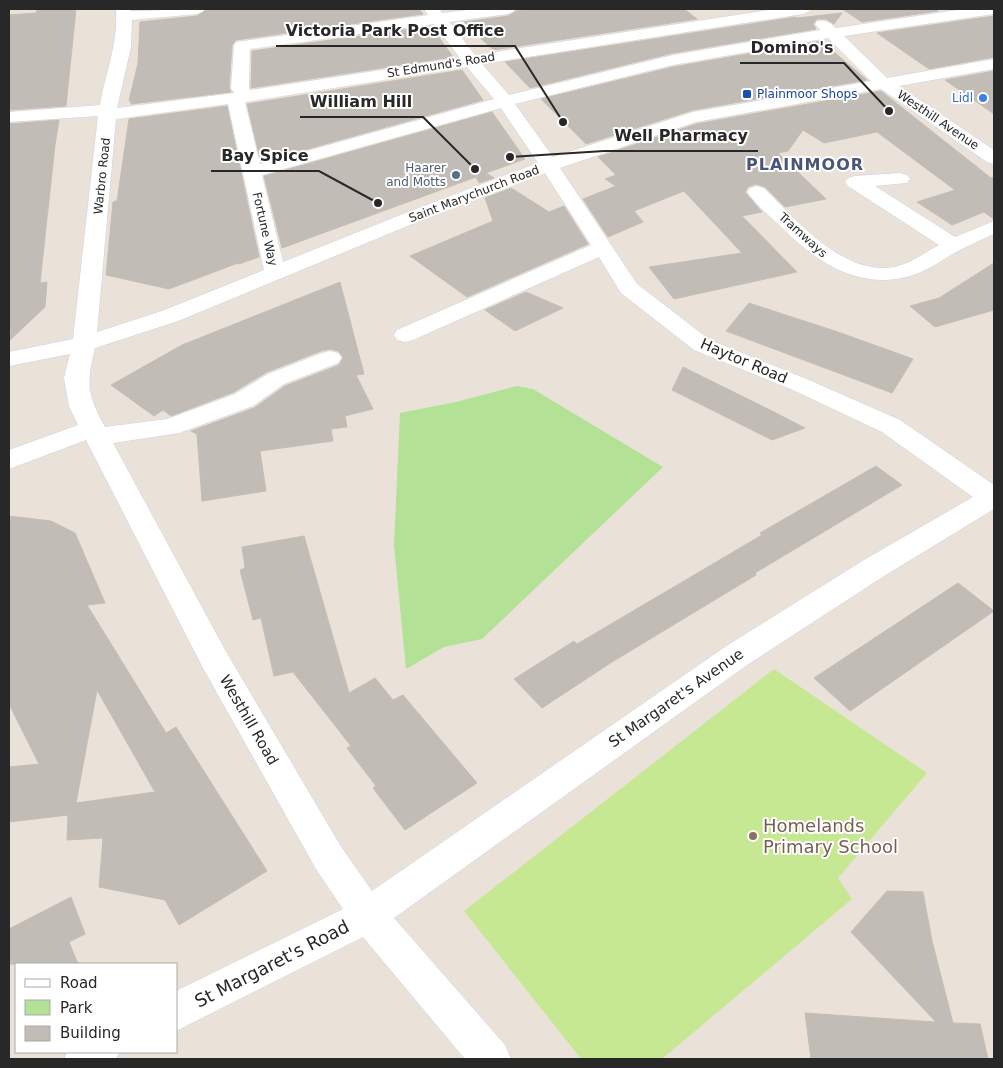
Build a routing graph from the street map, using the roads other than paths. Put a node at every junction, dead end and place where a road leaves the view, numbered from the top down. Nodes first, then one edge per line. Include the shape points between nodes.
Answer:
1 (197, 9) edge
2 (508, 9) edge
3 (690, 9) edge
4 (803, 9) edge
5 (807, 9) edge
6 (994, 9) edge
7 (123, 13) edge
8 (434, 13) edge
9 (708, 24) junction
10 (832, 34) junction
11 (737, 49) junction
12 (470, 60) junction
13 (994, 64) edge
14 (882, 82) junction
15 (240, 97) junction
16 (505, 101) junction
17 (108, 112) junction
18 (9, 117) edge
19 (994, 158) edge
20 (548, 165) junction
21 (252, 172) junction
22 (900, 179) dead end
23 (757, 192) dead end
24 (994, 227) edge
25 (954, 245) junction
26 (603, 247) junction
27 (275, 273) junction
28 (404, 335) dead end
29 (84, 344) junction
30 (330, 358) dead end
31 (9, 359) edge
32 (95, 433) junction
33 (9, 460) edge
34 (993, 497) edge
35 (368, 915) junction
36 (178, 1011) edge
37 (97, 1053) edge
38 (84, 1059) edge
39 (492, 1059) edge

1 - 7 street
2 - 8 street
3 - 9 street
4 - 9 street, St Edmund's Road
5 - 10 street, Westhill Avenue
6 - 10 street
7 - 17 street, Warbro Road via 121,56
8 - 12 street, Haytor Road
8 - 15 street, Fortune Way via 242,45
9 - 11 street
9 - 12 street, St Edmund's Road
10 - 11 street
10 - 14 street, Westhill Avenue
11 - 16 street via 627,70
12 - 15 street, St Edmund's Road
12 - 16 street, Haytor Road
13 - 14 street, Saint Marychurch Road
14 - 19 street, Westhill Avenue
14 - 20 street, Saint Marychurch Road via 692,117
15 - 17 street, St Edmund's Road
15 - 21 street, Fortune Way
16 - 20 street, Haytor Road
16 - 21 street
17 - 18 street, St Edmund's Road
17 - 29 street, Warbro Road
20 - 26 street, Haytor Road
20 - 27 street, Saint Marychurch Road
21 - 27 street, Fortune Way
22 - 25 street via 855,182
23 - 25 street, Tramways via 832,260 858,271 882,275 898,273
24 - 25 street, Tramways
26 - 28 street
26 - 34 street, Haytor Road via 629,288 702,345 891,426
27 - 29 street, Saint Marychurch Road via 170,316
29 - 31 street, Saint Marychurch Road
29 - 32 street, Westhill Road via 76,378 81,406
30 - 32 street via 276,379 244,400 170,427
32 - 33 street
32 - 35 street, Westhill Road via 214,659 328,857
34 - 35 street, St Margaret's Avenue via 736,656
35 - 36 street, St Margaret's Road
35 - 39 street, Westhill Road
37 - 38 street

